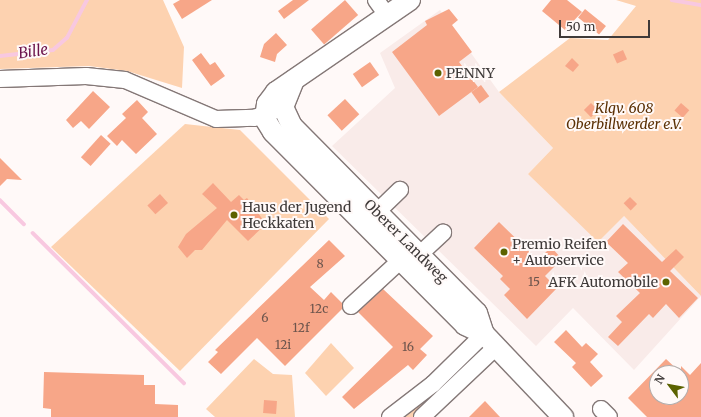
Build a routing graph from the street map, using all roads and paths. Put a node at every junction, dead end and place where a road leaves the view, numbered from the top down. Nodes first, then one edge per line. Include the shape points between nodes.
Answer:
1 (410, 0) edge
2 (382, 7) edge
3 (298, 76) junction
4 (0, 79) edge
5 (283, 107) junction
6 (264, 115) junction
7 (400, 190) dead end
8 (344, 191) junction
9 (377, 212) junction
10 (443, 233) dead end
11 (410, 258) junction
12 (351, 306) dead end
13 (490, 340) junction
14 (390, 417) edge
15 (422, 417) edge
16 (563, 417) edge

1 - 2 main road
2 - 3 main road
3 - 5 main road via 287,91
3 - 6 main road via 269,100
4 - 6 street via 103,77 144,86 184,108 216,119 237,120
5 - 6 street
5 - 8 main road, Oberer Landweg via 292,126
6 - 8 main road, Oberer Landweg via 273,132
7 - 9 street
8 - 9 main road, Oberer Landweg
8 - 11 main road, Oberer Landweg
9 - 11 main road, Oberer Landweg
10 - 11 street
11 - 12 street
11 - 13 main road, Oberer Landweg via 477,313
13 - 14 street
13 - 15 street
13 - 16 main road, Oberer Landweg

